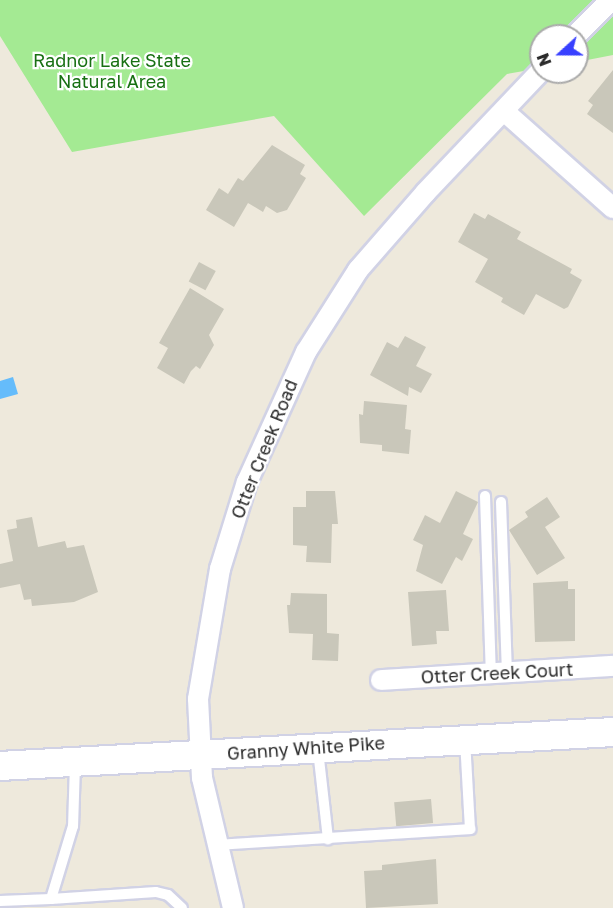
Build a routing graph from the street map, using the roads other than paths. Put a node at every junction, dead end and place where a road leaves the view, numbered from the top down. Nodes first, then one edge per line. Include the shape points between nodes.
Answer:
1 (610, 0) edge
2 (587, 24) edge
3 (529, 84) edge
4 (504, 111) junction
5 (613, 208) edge
6 (485, 496) dead end
7 (501, 502) dead end
8 (489, 582) junction
9 (502, 582) junction
10 (613, 666) edge
11 (499, 673) junction
12 (381, 680) dead end
13 (613, 732) edge
14 (465, 739) junction
15 (317, 747) junction
16 (201, 755) junction
17 (75, 762) junction
18 (0, 766) edge
19 (328, 839) junction
20 (217, 845) junction
21 (51, 899) junction
22 (0, 901) edge
23 (182, 908) edge
24 (233, 908) edge

1 - 2 street
3 - 4 street, Otter Creek Road
4 - 5 street
4 - 16 street, Otter Creek Road via 358,270 322,323 283,397 247,482 218,578 198,699
6 - 8 lane
7 - 9 lane
8 - 9 lane
8 - 11 lane
9 - 11 lane
10 - 11 street, Otter Creek Court
11 - 12 street, Otter Creek Court
13 - 14 main road, Granny White Pike
14 - 15 main road, Granny White Pike
14 - 19 lane via 470,829
15 - 16 main road, Granny White Pike
15 - 19 lane
16 - 17 main road, Granny White Pike
16 - 20 street, Otter Creek Road
17 - 18 main road, Granny White Pike
17 - 21 lane via 73,825
19 - 20 lane
20 - 24 street, Otter Creek Road
21 - 22 lane
21 - 23 lane via 156,892 168,895

